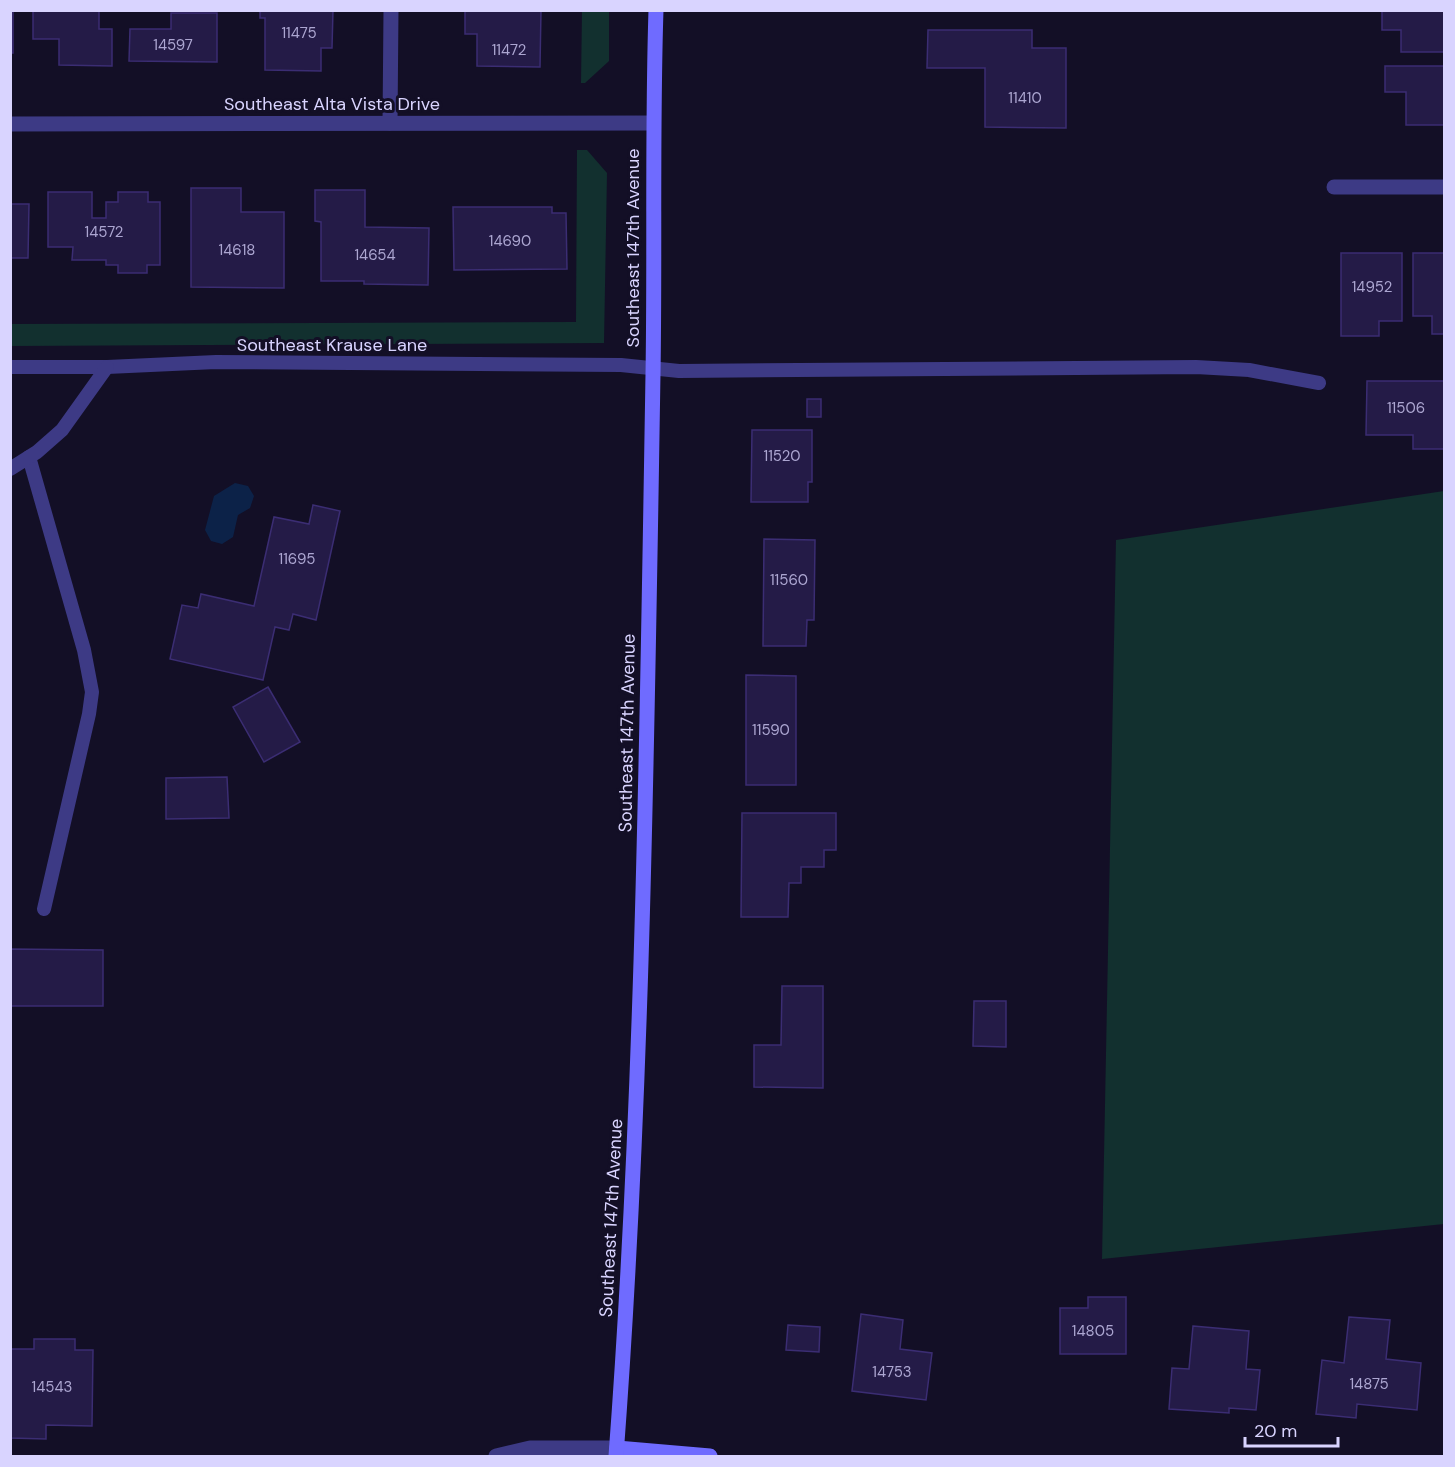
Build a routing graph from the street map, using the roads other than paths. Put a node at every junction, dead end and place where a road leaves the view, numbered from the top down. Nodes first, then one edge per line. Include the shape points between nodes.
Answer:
1 (391, 10) edge
2 (656, 10) edge
3 (390, 123) junction
4 (653, 123) junction
5 (10, 124) edge
6 (1334, 187) dead end
7 (1444, 187) edge
8 (10, 367) edge
9 (107, 367) junction
10 (653, 368) junction
11 (1319, 383) dead end
12 (29, 457) junction
13 (10, 469) edge
14 (44, 909) dead end
15 (616, 1452) edge
16 (496, 1456) edge
17 (710, 1456) edge

1 - 3 street
2 - 4 main road, Southeast 147th Avenue
3 - 4 street, Southeast Alta Vista Drive
3 - 5 street, Southeast Alta Vista Drive
4 - 10 main road, Southeast 147th Avenue
6 - 7 street
8 - 9 lane, Southeast Krause Lane
9 - 10 lane, Southeast Krause Lane via 239,363 621,364
9 - 12 lane via 62,430
10 - 11 lane, Southeast Krause Lane via 691,371 1196,367 1250,370
10 - 15 main road, Southeast 147th Avenue via 644,894 634,1178
12 - 13 lane
12 - 14 lane via 84,650 92,692
15 - 16 street via 531,1448
15 - 17 main road

